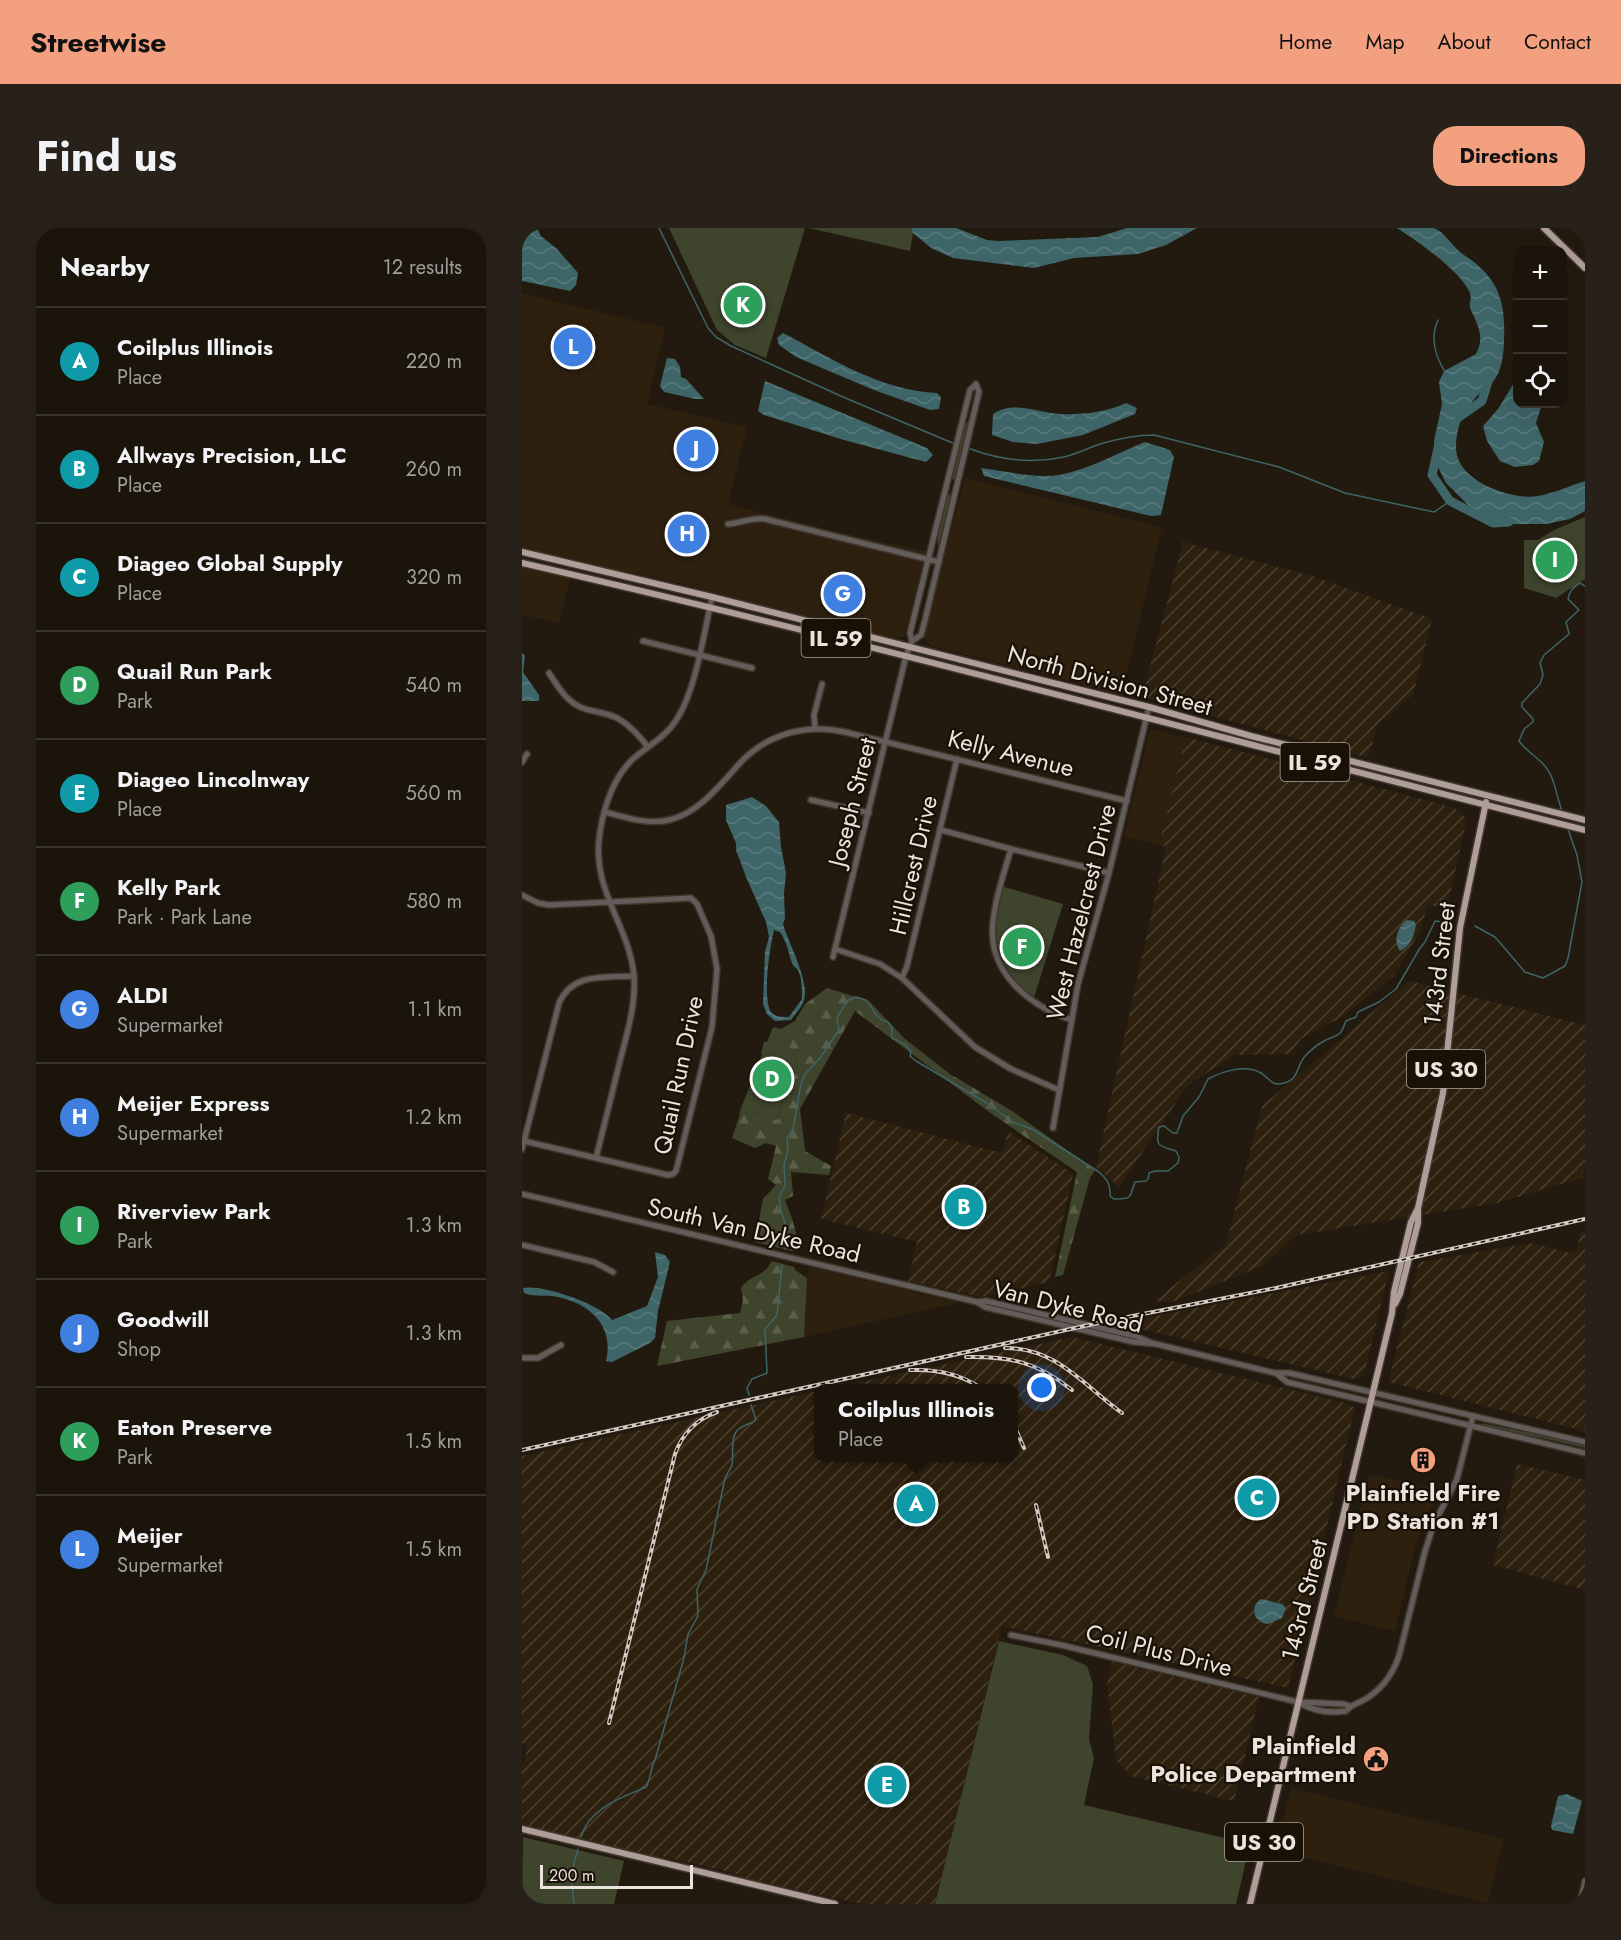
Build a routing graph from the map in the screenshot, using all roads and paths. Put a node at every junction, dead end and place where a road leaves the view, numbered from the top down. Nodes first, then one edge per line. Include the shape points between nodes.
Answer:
1 (1544, 228) edge
2 (1585, 268) edge
3 (947, 486) junction
4 (956, 488) junction
5 (728, 524) dead end
6 (523, 553) edge
7 (928, 559) junction
8 (939, 562) junction
9 (522, 563) edge
10 (712, 597) junction
11 (710, 606) junction
12 (643, 641) dead end
13 (911, 644) junction
14 (698, 654) junction
15 (906, 656) junction
16 (752, 668) dead end
17 (549, 673) dead end
18 (822, 684) dead end
19 (1149, 707) junction
20 (1146, 716) junction
21 (815, 728) junction
22 (885, 742) junction
23 (648, 747) junction
24 (527, 754) dead end
25 (957, 759) junction
26 (522, 762) edge
27 (1487, 795) junction
28 (812, 800) dead end
29 (1127, 801) junction
30 (1485, 805) junction
31 (605, 812) junction
32 (868, 813) junction
33 (1585, 820) edge
34 (941, 830) junction
35 (1585, 830) edge
36 (1011, 849) junction
37 (1109, 873) junction
38 (522, 895) edge
39 (608, 901) junction
40 (835, 949) junction
41 (833, 957) dead end
42 (634, 976) junction
43 (902, 978) junction
44 (1071, 1020) junction
45 (1059, 1090) junction
46 (1053, 1128) dead end
47 (524, 1141) junction
48 (522, 1149) edge
49 (596, 1158) junction
50 (522, 1194) edge
51 (522, 1245) edge
52 (613, 1272) dead end
53 (977, 1302) joint
54 (561, 1345) dead end
55 (522, 1358) edge
56 (1275, 1373) junction
57 (1373, 1392) junction
58 (1370, 1402) junction
59 (1473, 1416) junction
60 (1471, 1426) junction
61 (1585, 1442) edge
62 (1585, 1453) edge
63 (1011, 1635) dead end
64 (1298, 1702) junction
65 (522, 1829) edge
66 (1585, 1881) edge
67 (835, 1904) edge
68 (1250, 1904) edge
69 (1580, 1904) edge

1 - 2 main road
3 - 4 street
3 - 4 street via 970,390 976,384 979,392
3 - 7 street
4 - 8 street
5 - 7 street via 752,517 765,519
6 - 10 main road, North Division Street / IL 59
7 - 8 street
7 - 13 street via 910,633
8 - 13 street via 921,635
9 - 11 main road, North Division Street / IL 59
10 - 11 street
10 - 13 main road, North Division Street / IL 59
11 - 14 street
11 - 15 main road, North Division Street / IL 59
12 - 14 street
13 - 15 street, Joseph Street
13 - 19 main road, North Division Street / IL 59
14 - 16 street
14 - 23 street via 684,706 665,735
15 - 20 main road, North Division Street / IL 59
15 - 22 street, Joseph Street
17 - 23 street via 572,702 617,718
18 - 21 street via 814,715
19 - 20 street, West Hazelcrest Drive
19 - 27 main road, North Division Street / IL 59
20 - 29 street, West Hazelcrest Drive
20 - 30 main road, North Division Street / IL 59
21 - 22 street, Kelly Avenue
21 - 31 street, Kelly Avenue via 790,732 756,748 715,791 686,813 668,820 639,821
22 - 25 street, Kelly Avenue
22 - 32 street, Joseph Street
23 - 31 street via 632,759 619,777
24 - 26 street
25 - 29 street, Kelly Avenue
25 - 34 street, Hillcrest Drive
27 - 30 main road, 143rd Street / US 30
27 - 33 main road, North Division Street
28 - 32 street
29 - 37 street, West Hazelcrest Drive
30 - 35 main road, North Division Street
30 - 57 main road, 143rd Street / US 30 via 1459,933 1443,1093 1418,1223
31 - 39 street via 598,849
32 - 40 street, Joseph Street
34 - 36 street
34 - 43 street, Hillcrest Drive
36 - 37 street
36 - 44 street via 992,924 997,954 1012,984 1024,995
37 - 44 street, West Hazelcrest Drive
38 - 39 street, Quail Run Drive via 549,905
39 - 42 street via 626,941
39 - 49 street, Quail Run Drive via 691,898 711,936 717,969 712,1027 676,1171 668,1175
40 - 41 street, Joseph Street
40 - 43 street via 880,964
42 - 47 street via 583,980 564,993
42 - 49 street via 630,1020
43 - 45 street via 975,1047 1011,1069
44 - 45 street, West Hazelcrest Drive
45 - 46 street, West Hazelcrest Drive
47 - 48 street
47 - 49 street, Quail Run Drive
50 - 53 street, South Van Dyke Road
51 - 52 street via 594,1262
53 - 56 street, Van Dyke Road via 1073,1328
54 - 55 street via 538,1358
56 - 57 street, Van Dyke Road
56 - 58 street, Van Dyke Road via 1287,1382
57 - 58 main road, 143rd Street / US 30
57 - 59 street, Van Dyke Road
58 - 60 street, Van Dyke Road
58 - 64 main road, 143rd Street / US 30
59 - 60 street, Coil Plus Drive
59 - 61 street, Van Dyke Road
60 - 62 street, Van Dyke Road
60 - 64 street, Coil Plus Drive via 1457,1479 1425,1551 1396,1665 1387,1681 1375,1693 1350,1706
63 - 64 street, Coil Plus Drive
64 - 68 main road, 143rd Street / US 30
65 - 67 main road
66 - 69 street

